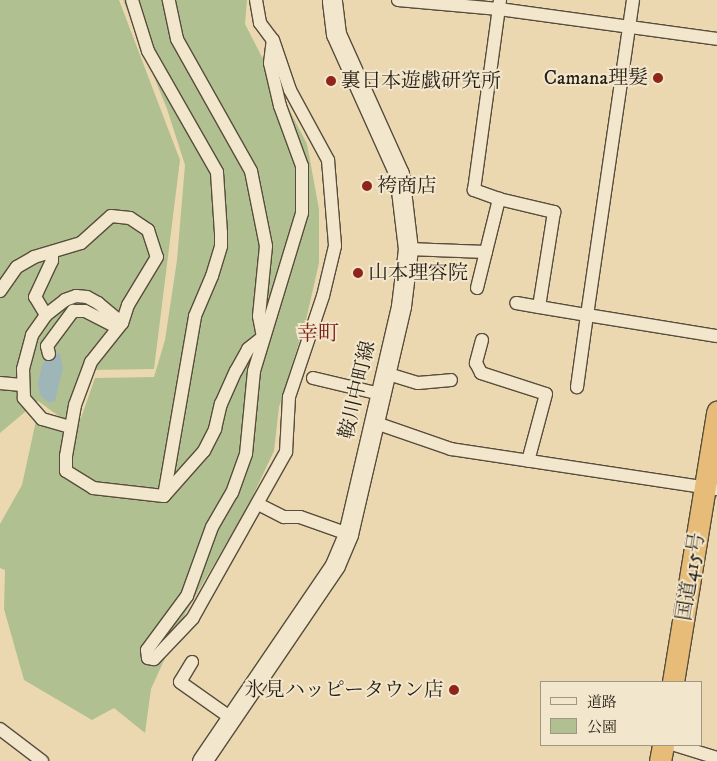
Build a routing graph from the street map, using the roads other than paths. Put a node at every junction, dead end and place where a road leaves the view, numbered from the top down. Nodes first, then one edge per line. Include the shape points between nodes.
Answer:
1 (132, 0) edge
2 (169, 0) edge
3 (256, 0) edge
4 (332, 0) edge
5 (398, 0) edge
6 (633, 0) edge
7 (500, 4) edge
8 (629, 28) junction
9 (717, 39) edge
10 (273, 40) junction
11 (499, 199) junction
12 (408, 249) junction
13 (52, 252) junction
14 (486, 252) junction
15 (477, 288) dead end
16 (0, 291) edge
17 (516, 303) dead end
18 (539, 307) junction
19 (46, 315) junction
20 (587, 315) junction
21 (120, 325) junction
22 (717, 336) edge
23 (263, 337) junction
24 (482, 340) dead end
25 (49, 354) dead end
26 (385, 373) junction
27 (313, 378) dead end
28 (451, 380) dead end
29 (0, 383) edge
30 (22, 385) junction
31 (577, 387) dead end
32 (380, 394) junction
33 (717, 412) edge
34 (373, 422) junction
35 (70, 427) junction
36 (528, 461) junction
37 (711, 488) edge
38 (164, 496) junction
39 (258, 504) junction
40 (348, 534) junction
41 (192, 662) dead end
42 (673, 681) edge
43 (231, 718) junction
44 (0, 729) edge
45 (663, 746) edge
46 (678, 746) edge
47 (717, 758) edge
48 (42, 761) edge
49 (202, 761) edge
50 (660, 761) edge

1 - 38 street via 148,51 217,172 222,246 195,316
2 - 23 street via 177,39 251,171 266,246 259,316
3 - 10 street via 260,23
4 - 12 main road, 鞍川中町線 via 336,34 400,174
5 - 7 street
6 - 8 street
7 - 8 street
7 - 11 street via 474,190
8 - 9 street
8 - 20 street
10 - 23 street via 270,62 278,97 302,166 302,212
10 - 39 street via 290,90 328,160 335,246 323,296 289,397 286,452
11 - 14 street
11 - 18 street via 554,212
12 - 14 street
12 - 26 main road, 鞍川中町線 via 401,306
13 - 16 street via 17,267
13 - 19 street via 52,261 35,297
13 - 21 street via 81,243 111,216 130,218 148,230 157,257 128,305
14 - 15 street
17 - 18 street
18 - 20 street
19 - 21 street via 65,300 87,297
19 - 30 street via 29,344
20 - 22 street
20 - 31 street
21 - 25 street via 85,311 73,311 47,346
21 - 35 street via 91,362
23 - 38 street via 248,349 236,371 204,451
23 - 39 street via 254,371 246,454 232,493 212,527 187,596 147,650 148,658 154,659 193,618
24 - 36 street via 476,363 481,373 546,394
26 - 28 street via 418,383
26 - 32 main road, 鞍川中町線
27 - 32 street
29 - 30 street
30 - 35 street via 24,398 42,419
32 - 34 main road, 鞍川中町線
33 - 37 highway, 国道415号
34 - 36 street via 452,449
34 - 40 main road, 鞍川中町線
35 - 38 street via 66,472 93,488
36 - 37 street
37 - 42 highway, 国道415号
39 - 40 street via 284,517 300,518
40 - 43 main road, 鞍川中町線 via 335,564
41 - 43 street via 180,682
43 - 49 main road, 鞍川中町線
44 - 48 street
45 - 50 highway
46 - 47 street

